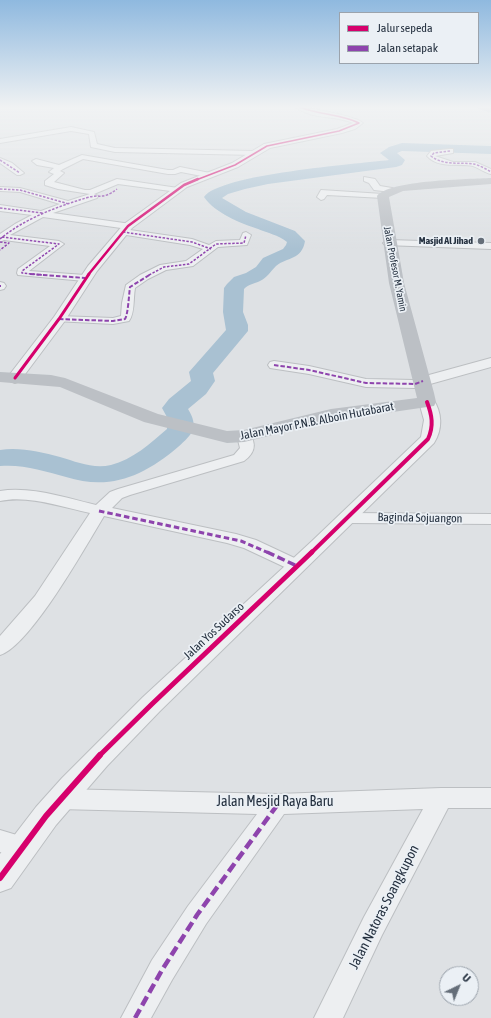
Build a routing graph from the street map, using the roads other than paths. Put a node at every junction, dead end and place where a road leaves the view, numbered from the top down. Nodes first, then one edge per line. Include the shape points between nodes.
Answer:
1 (252, 155) edge
2 (432, 155) edge
3 (0, 160) edge
4 (36, 160) dead end
5 (60, 167) junction
6 (168, 172) junction
7 (491, 172) edge
8 (20, 174) dead end
9 (207, 175) junction
10 (367, 179) dead end
11 (491, 181) edge
12 (151, 186) junction
13 (0, 189) edge
14 (117, 189) dead end
15 (178, 190) junction
16 (388, 193) junction
17 (320, 197) dead end
18 (69, 204) junction
19 (0, 208) edge
20 (45, 213) junction
21 (126, 229) junction
22 (246, 235) dead end
23 (1, 239) edge
24 (388, 242) junction
25 (491, 246) edge
26 (211, 248) junction
27 (0, 250) edge
28 (86, 278) junction
29 (59, 318) junction
30 (491, 362) edge
31 (274, 365) dead end
32 (7, 377) edge
33 (425, 391) junction
34 (244, 436) junction
35 (0, 496) edge
36 (99, 511) junction
37 (349, 518) junction
38 (491, 519) edge
39 (297, 566) junction
40 (0, 647) edge
41 (440, 798) junction
42 (491, 798) edge
43 (59, 799) junction
44 (278, 804) junction
45 (10, 844) edge
46 (0, 878) edge
47 (135, 1018) edge
48 (328, 1018) edge

1 - 9 street via 235,165
2 - 7 street via 431,156 435,159 453,164 475,164
3 - 8 street
4 - 5 street
5 - 6 street via 81,157
5 - 12 street via 53,172 60,173 48,183 71,190 90,192 117,181
6 - 9 street via 183,167
6 - 12 street via 154,180
9 - 15 street
10 - 16 street
11 - 16 main road via 408,188
12 - 15 street
13 - 18 street via 20,190
14 - 18 street via 105,197 93,196
15 - 21 street
16 - 17 street via 324,192
16 - 24 main road, Jalan Profesor M. Yamin
18 - 20 street
19 - 20 street
20 - 21 street
20 - 23 street via 16,226
21 - 26 street
21 - 28 street
22 - 26 street via 244,243 218,244
23 - 27 street via 9,243
23 - 28 street via 59,244 22,273
24 - 25 street
24 - 33 main road, Jalan Profesor M. Yamin
26 - 29 street via 189,264 161,268 132,284 127,303 128,316 125,319 113,321
28 - 29 street
29 - 32 street
30 - 33 street
31 - 33 street via 366,382 415,384
32 - 34 main road, Jalan Mayor P.N.B. Alboin Hutabarat via 65,383 151,418 221,437
33 - 34 main road, Jalan Mayor P.N.B. Alboin Hutabarat
33 - 37 street, Jalan Yos Sudarso via 432,416 432,432 428,439
34 - 36 street via 248,450 239,458 116,495
35 - 36 street via 33,496
36 - 39 street via 241,541
36 - 40 street via 46,596 22,626
37 - 38 street, Baginda Sojuangon
37 - 39 street, Jalan Yos Sudarso
39 - 43 street, Jalan Yos Sudarso via 114,740
41 - 42 street, Jalan Mesjid Raya Baru
41 - 44 street, Jalan Mesjid Raya Baru
41 - 48 street, Jalan Natoras Soangkupon
43 - 44 street, Jalan Mesjid Raya Baru
43 - 45 street, Jalan Yos Sudarso
44 - 47 street via 197,915
45 - 46 street, Jalan Yos Sudarso

